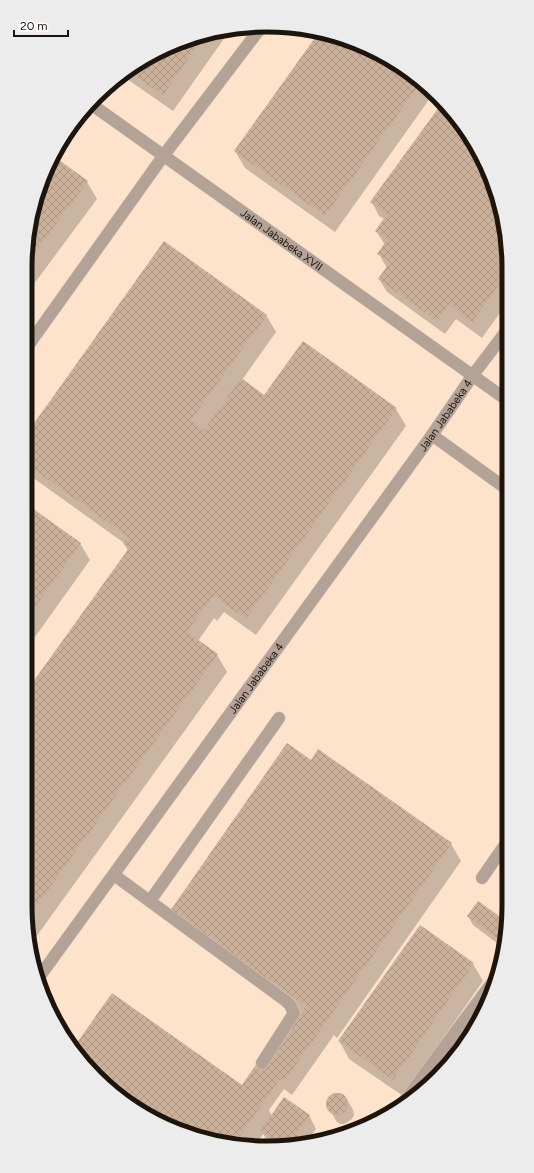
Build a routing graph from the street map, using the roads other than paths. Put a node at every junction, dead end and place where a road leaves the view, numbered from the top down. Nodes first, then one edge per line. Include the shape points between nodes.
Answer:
1 (257, 33) edge
2 (95, 107) edge
3 (164, 155) junction
4 (502, 337) edge
5 (32, 340) edge
6 (473, 375) junction
7 (502, 396) edge
8 (432, 435) junction
9 (502, 486) edge
10 (279, 718) dead end
11 (502, 849) edge
12 (114, 874) junction
13 (482, 878) dead end
14 (150, 901) junction
15 (42, 973) edge
16 (487, 990) edge
17 (262, 1063) dead end
18 (413, 1090) edge

1 - 3 street
2 - 3 street, Jalan Jababeka XVII
3 - 5 street
3 - 6 street, Jalan Jababeka XVII
4 - 6 street, Jalan Jababeka 4
6 - 7 street, Jalan Jababeka XVII
6 - 8 street, Jalan Jababeka 4
8 - 9 street
8 - 12 street, Jalan Jababeka 4
10 - 14 street
11 - 13 street
12 - 14 street
12 - 15 street, Jalan Jababeka 4
14 - 17 street via 290,1005 294,1013
16 - 18 street

